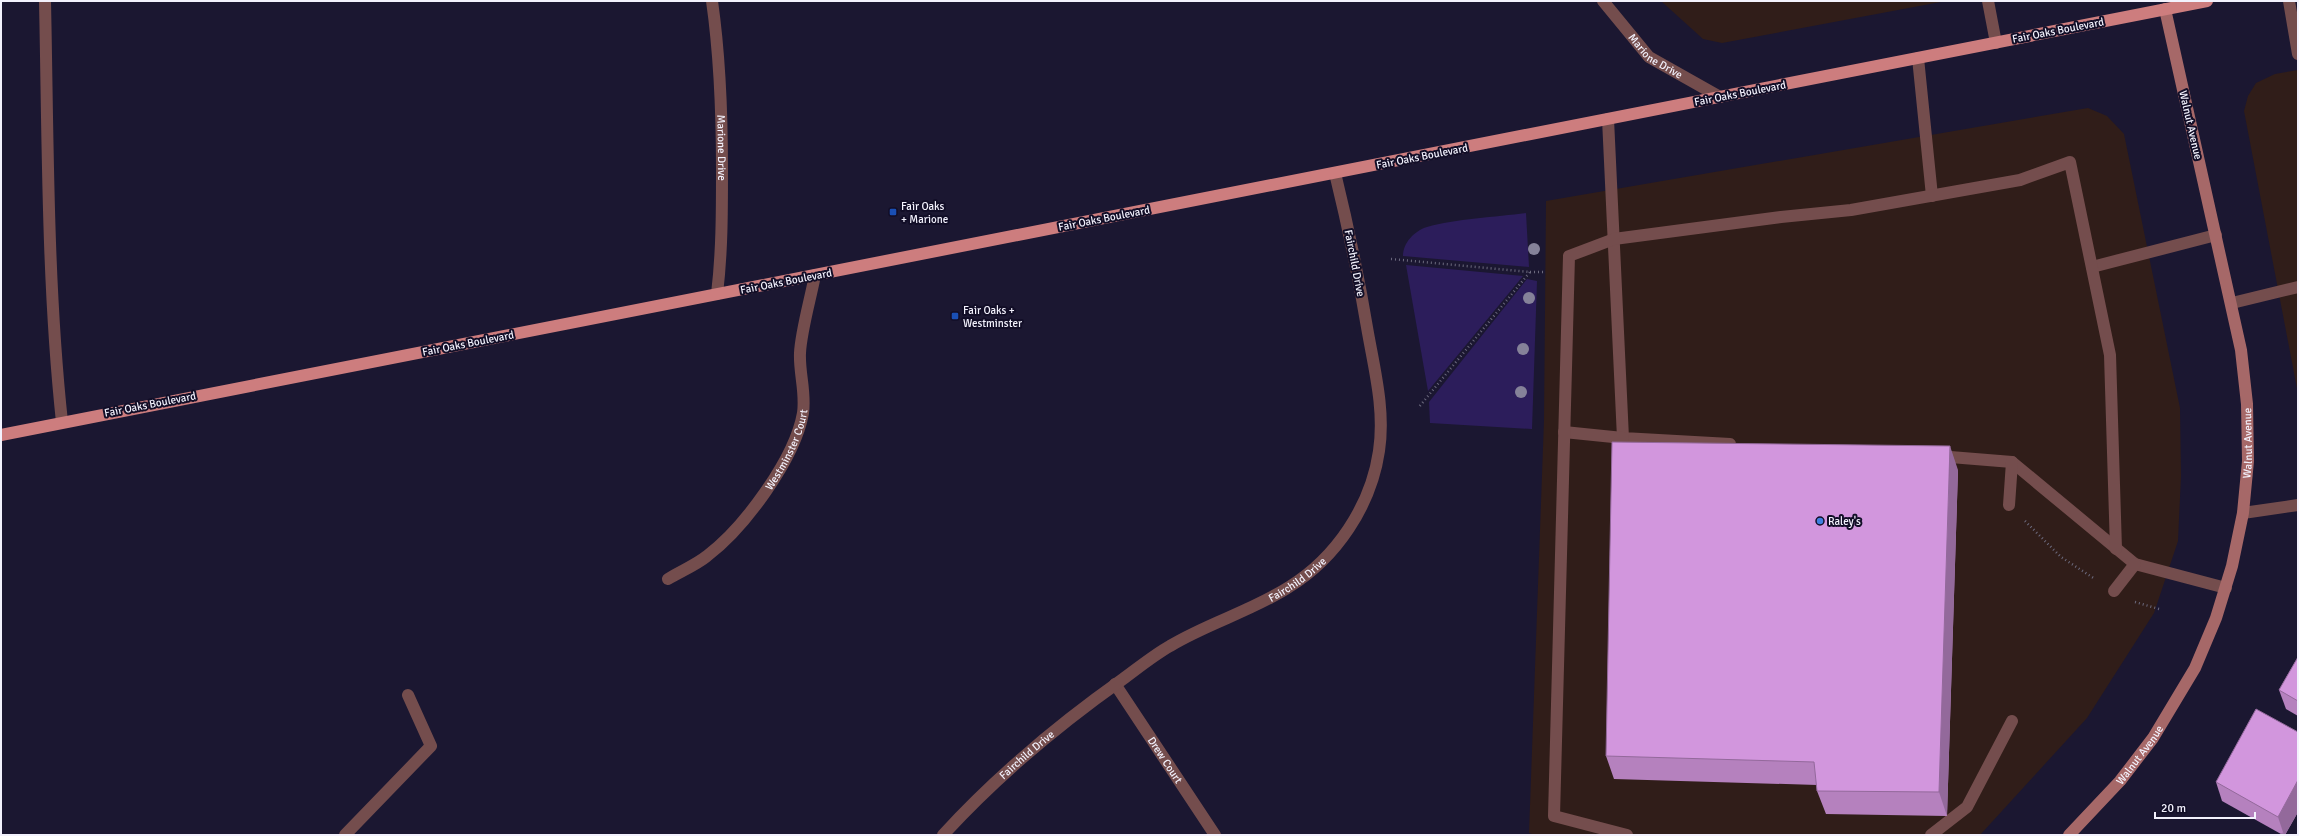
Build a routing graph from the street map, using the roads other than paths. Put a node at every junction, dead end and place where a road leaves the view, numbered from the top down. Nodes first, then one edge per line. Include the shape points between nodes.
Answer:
1 (45, 1) edge
2 (712, 1) edge
3 (1603, 1) edge
4 (1988, 1) edge
5 (2207, 1) edge
6 (2289, 1) edge
7 (2165, 5) edge
8 (1996, 43) junction
9 (2298, 54) edge
10 (1918, 58) junction
11 (1720, 97) junction
12 (1608, 119) junction
13 (1335, 173) junction
14 (1932, 196) junction
15 (2216, 235) junction
16 (1614, 239) junction
17 (2092, 267) junction
18 (815, 275) junction
19 (2298, 287) edge
20 (717, 294) junction
21 (2232, 303) junction
22 (62, 422) junction
23 (1564, 432) junction
24 (1, 435) edge
25 (1623, 438) junction
26 (1743, 445) edge
27 (1928, 456) edge
28 (2012, 462) junction
29 (2298, 504) edge
30 (2009, 505) road end
31 (2243, 513) junction
32 (2116, 549) junction
33 (2135, 564) junction
34 (668, 579) dead end
35 (2226, 588) junction
36 (2114, 591) road end
37 (1115, 684) junction
38 (408, 695) dead end
39 (2012, 721) dead end
40 (345, 835) edge
41 (943, 835) edge
42 (1215, 835) edge
43 (1627, 835) edge
44 (1931, 835) edge
45 (2069, 835) edge

1 - 22 street via 49,200 56,371
2 - 20 street, Marione Drive via 718,45 722,127 722,252
3 - 11 street, Marione Drive via 1649,57
4 - 8 street
5 - 7 main road, Fair Oaks Boulevard
6 - 9 street
7 - 8 main road, Fair Oaks Boulevard
7 - 15 main road, Walnut Avenue
8 - 10 main road, Fair Oaks Boulevard
10 - 11 main road, Fair Oaks Boulevard
10 - 14 street
11 - 12 main road, Fair Oaks Boulevard
12 - 13 main road, Fair Oaks Boulevard
12 - 16 street
13 - 18 main road, Fair Oaks Boulevard
13 - 37 street, Fairchild Drive via 1351,236 1381,405 1379,452 1366,499 1342,540 1308,574 1288,588 1170,645
14 - 16 street via 1851,210 1780,216
14 - 17 street via 2020,180 2070,162
15 - 17 street
15 - 21 main road, Walnut Avenue
16 - 23 street via 1569,256
16 - 25 street
17 - 32 street via 2110,355
18 - 20 main road, Fair Oaks Boulevard
18 - 34 street, Westminster Court via 800,352 804,393 803,413 796,436 775,478 760,500 725,540 707,556
19 - 21 street
20 - 22 main road, Fair Oaks Boulevard
21 - 31 main road, Walnut Avenue via 2247,404 2248,461
22 - 24 main road, Fair Oaks Boulevard
23 - 25 street
23 - 43 street via 1554,816
25 - 26 street
27 - 28 street
28 - 30 street
28 - 32 street
29 - 31 street
31 - 35 main road, Walnut Avenue
32 - 33 street
33 - 35 street
33 - 36 street
35 - 45 main road, Walnut Avenue via 2195,668 2153,738 2120,781
37 - 41 street, Fairchild Drive via 1060,725 975,799
37 - 42 street, Drew Court
38 - 40 street via 430,746
39 - 44 street via 1967,807

